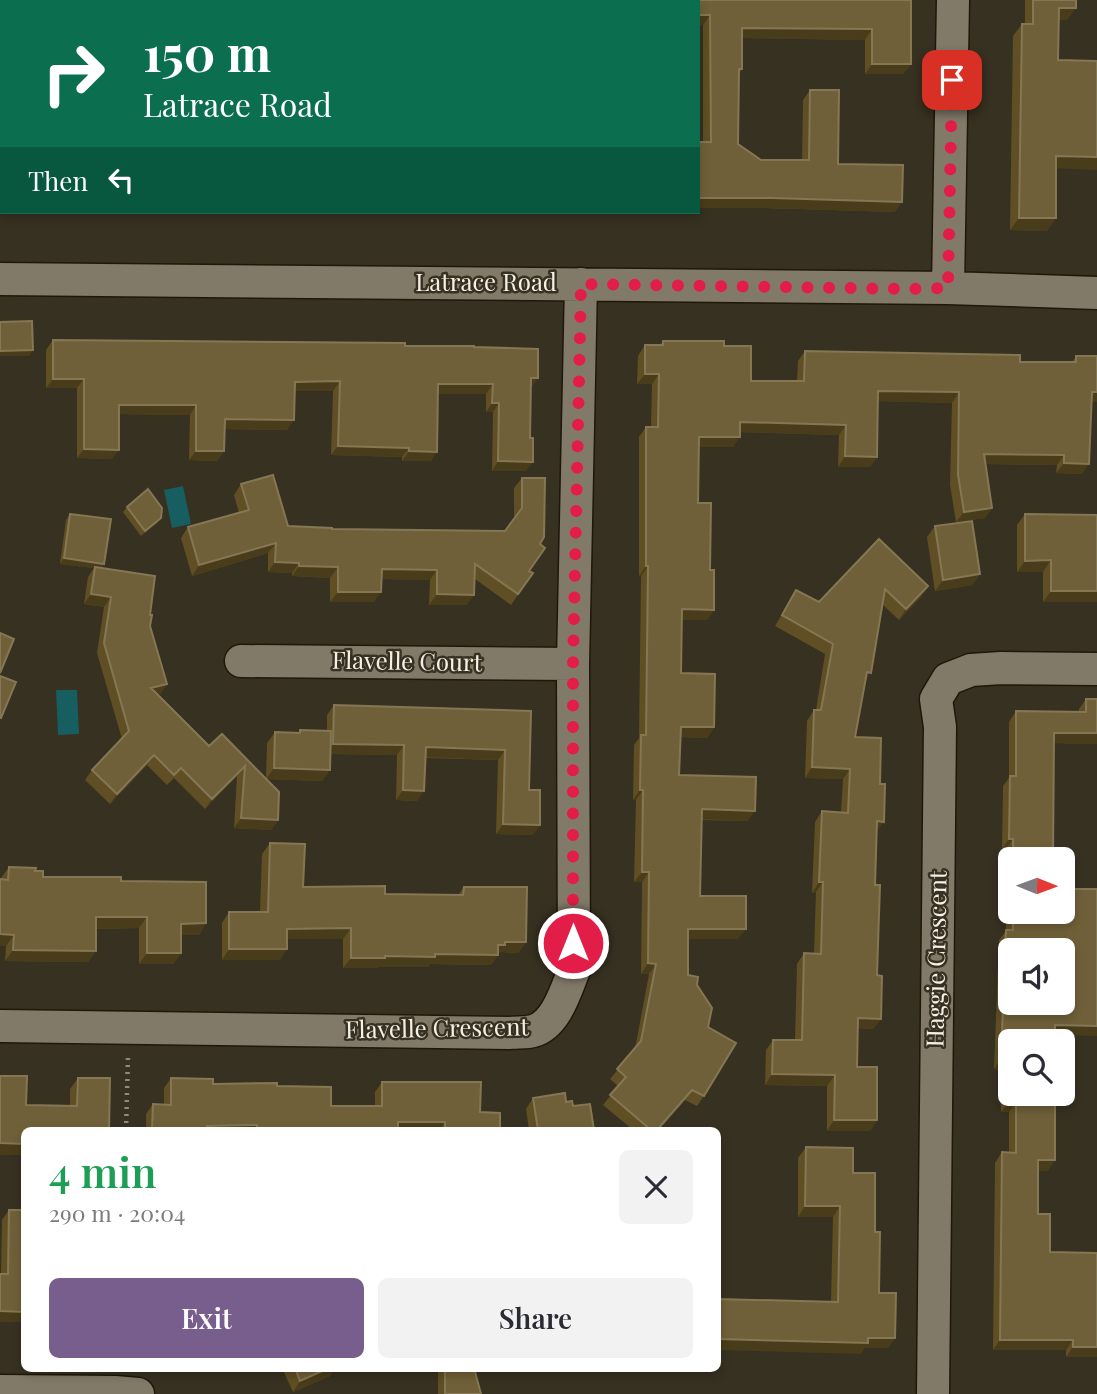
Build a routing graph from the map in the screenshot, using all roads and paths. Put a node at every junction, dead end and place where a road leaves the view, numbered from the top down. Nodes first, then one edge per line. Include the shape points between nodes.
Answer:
1 (953, 0) edge
2 (0, 279) edge
3 (581, 284) junction
4 (948, 288) junction
5 (1097, 293) edge
6 (241, 661) dead end
7 (573, 664) junction
8 (1097, 669) edge
9 (0, 1026) edge
10 (128, 1053) dead end
11 (126, 1127) edge
12 (0, 1391) edge
13 (138, 1394) edge
14 (933, 1394) edge

1 - 4 street
2 - 3 street, Latrace Road
3 - 4 street, Latrace Road
3 - 7 street, Flavelle Crescent
4 - 5 street, Latrace Road
6 - 7 street, Flavelle Court
7 - 9 street, Flavelle Crescent via 573,970 552,1019 534,1031
8 - 14 street, Haggie Crescent via 971,670 947,679 936,699 940,727
10 - 11 path
12 - 13 street

